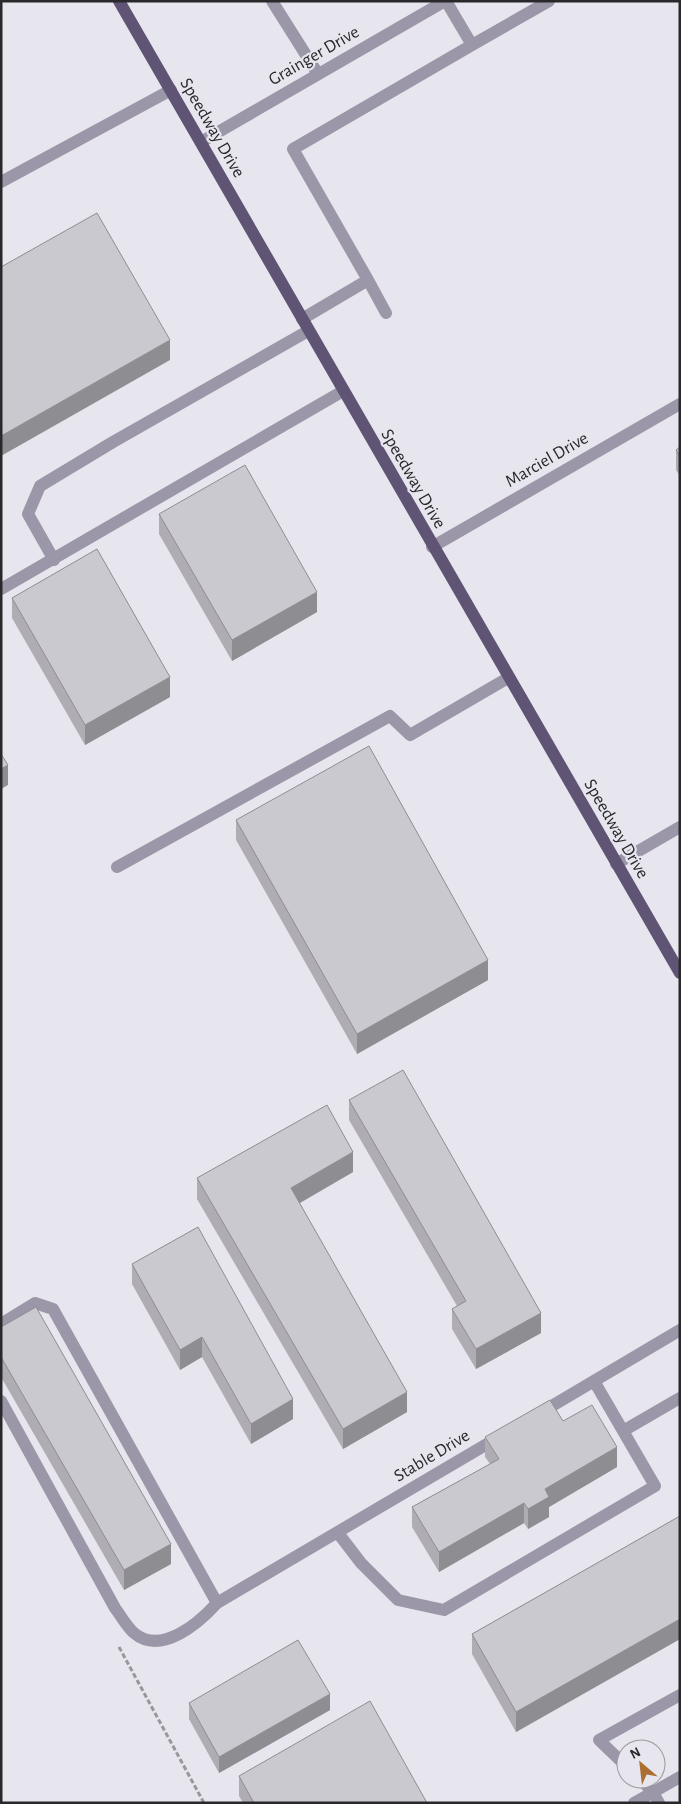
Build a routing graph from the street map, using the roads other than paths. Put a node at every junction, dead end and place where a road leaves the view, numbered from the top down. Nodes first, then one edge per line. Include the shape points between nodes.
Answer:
1 (119, 1) edge
2 (272, 1) edge
3 (445, 1) edge
4 (549, 1) edge
5 (472, 45) junction
6 (318, 74) junction
7 (170, 90) junction
8 (201, 142) junction
9 (1, 182) edge
10 (368, 280) junction
11 (386, 314) dead end
12 (302, 319) junction
13 (308, 330) junction
14 (343, 391) junction
15 (680, 404) edge
16 (432, 547) junction
17 (54, 560) junction
18 (1, 589) edge
19 (508, 678) junction
20 (680, 827) edge
21 (616, 864) junction
22 (117, 868) dead end
23 (680, 973) edge
24 (1, 1324) edge
25 (680, 1330) edge
26 (594, 1381) junction
27 (680, 1398) edge
28 (1, 1401) edge
29 (529, 1419) edge
30 (513, 1428) edge
31 (623, 1431) junction
32 (338, 1533) junction
33 (217, 1603) junction
34 (680, 1695) edge
35 (616, 1756) edge
36 (680, 1777) edge
37 (656, 1797) edge
38 (634, 1803) edge

1 - 7 main road, Speedway Drive
2 - 6 street
3 - 5 street
3 - 6 street, Grainger Drive
4 - 5 street
5 - 10 street via 293,149
6 - 8 street, Grainger Drive
7 - 8 main road, Speedway Drive
7 - 9 street
8 - 12 main road, Speedway Drive
10 - 11 street
10 - 12 street
12 - 13 main road, Speedway Drive
13 - 14 main road, Speedway Drive
13 - 17 street via 40,486 28,514
14 - 16 main road, Speedway Drive
14 - 17 street
15 - 16 street, Marciel Drive
16 - 19 main road, Speedway Drive
17 - 18 street
19 - 21 main road, Speedway Drive
19 - 22 street via 410,734 390,716
20 - 21 street
21 - 23 main road, Speedway Drive
24 - 33 street via 35,1303 53,1309
25 - 26 street
26 - 29 street
26 - 31 street
27 - 31 street
28 - 33 street, Stable Drive via 115,1608 134,1633 149,1641 167,1640 206,1615
30 - 32 street, Stable Drive
31 - 32 street via 655,1486 444,1610 398,1600
32 - 33 street, Stable Drive
34 - 35 street via 599,1740
36 - 37 street
37 - 38 street

